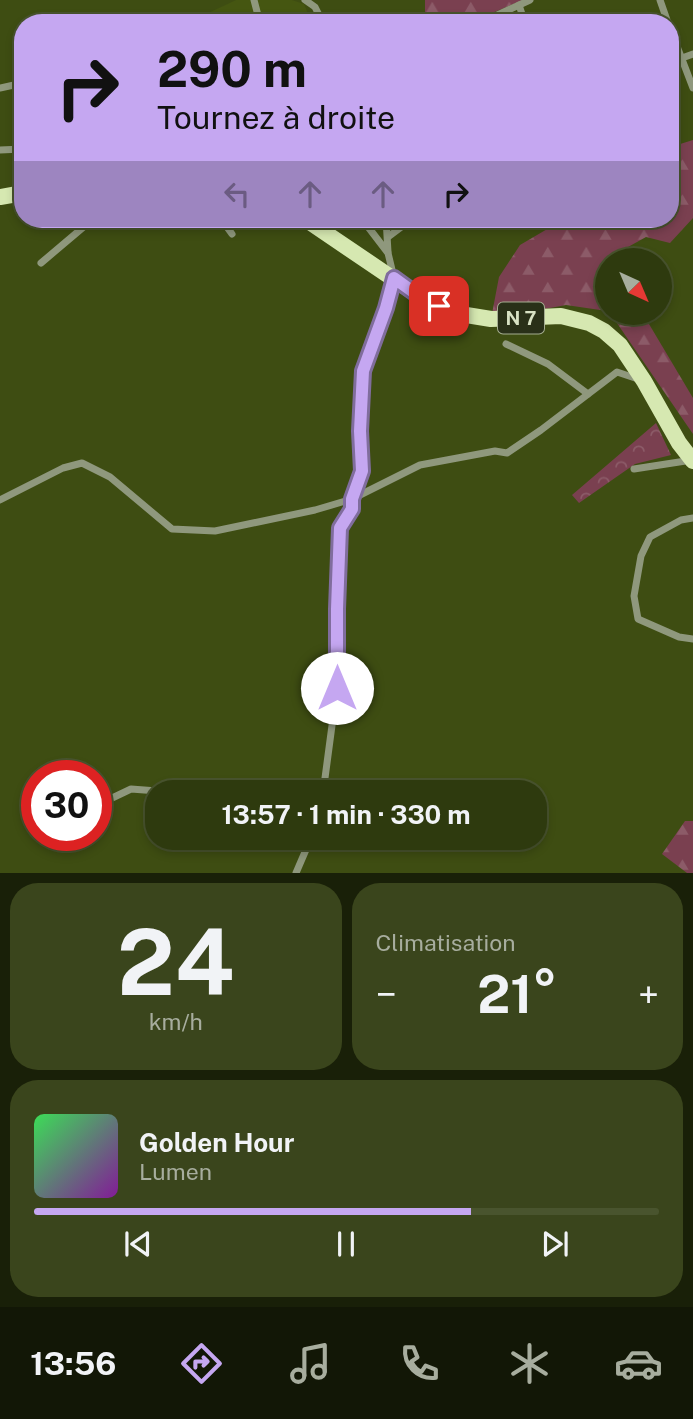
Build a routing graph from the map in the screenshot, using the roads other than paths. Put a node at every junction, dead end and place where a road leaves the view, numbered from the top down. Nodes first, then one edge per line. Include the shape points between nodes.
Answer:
1 (305, 0) edge
2 (530, 0) edge
3 (519, 5) junction
4 (318, 14) edge
5 (500, 14) edge
6 (522, 14) edge
7 (679, 50) edge
8 (693, 54) edge
9 (682, 58) junction
10 (693, 88) edge
11 (82, 228) edge
12 (227, 228) edge
13 (319, 228) edge
14 (369, 228) edge
15 (387, 228) edge
16 (400, 228) edge
17 (232, 234) dead end
18 (388, 237) junction
19 (388, 253) junction
20 (41, 263) dead end
21 (394, 278) junction
22 (506, 344) dead end
23 (644, 382) junction
24 (588, 394) junction
25 (692, 461) edge
26 (634, 469) dead end
27 (1, 498) edge
28 (352, 499) junction
29 (693, 518) edge
30 (693, 639) edge
31 (325, 780) edge
32 (145, 790) edge
33 (112, 798) edge
34 (306, 850) edge
35 (296, 873) edge

1 - 4 street
2 - 3 street
3 - 5 street
3 - 6 street
7 - 9 street
8 - 9 street
9 - 10 street
11 - 20 street
12 - 17 street
13 - 21 main road, N 7
14 - 19 street
15 - 18 street
16 - 18 street
18 - 19 street
19 - 21 street
21 - 23 main road, N 7 via 423,299 454,313 491,319 561,316 589,323 620,345
21 - 28 street via 363,371 362,471
22 - 24 street via 548,364
23 - 24 street via 617,372
23 - 25 main road, N 7
24 - 28 street via 507,453 495,451 420,465
25 - 26 street
27 - 28 street via 82,463 110,477 172,529 215,531
28 - 31 street via 352,509 340,528 337,688
29 - 30 street via 650,537 641,556 634,596 638,618
32 - 33 street via 131,789
34 - 35 street

